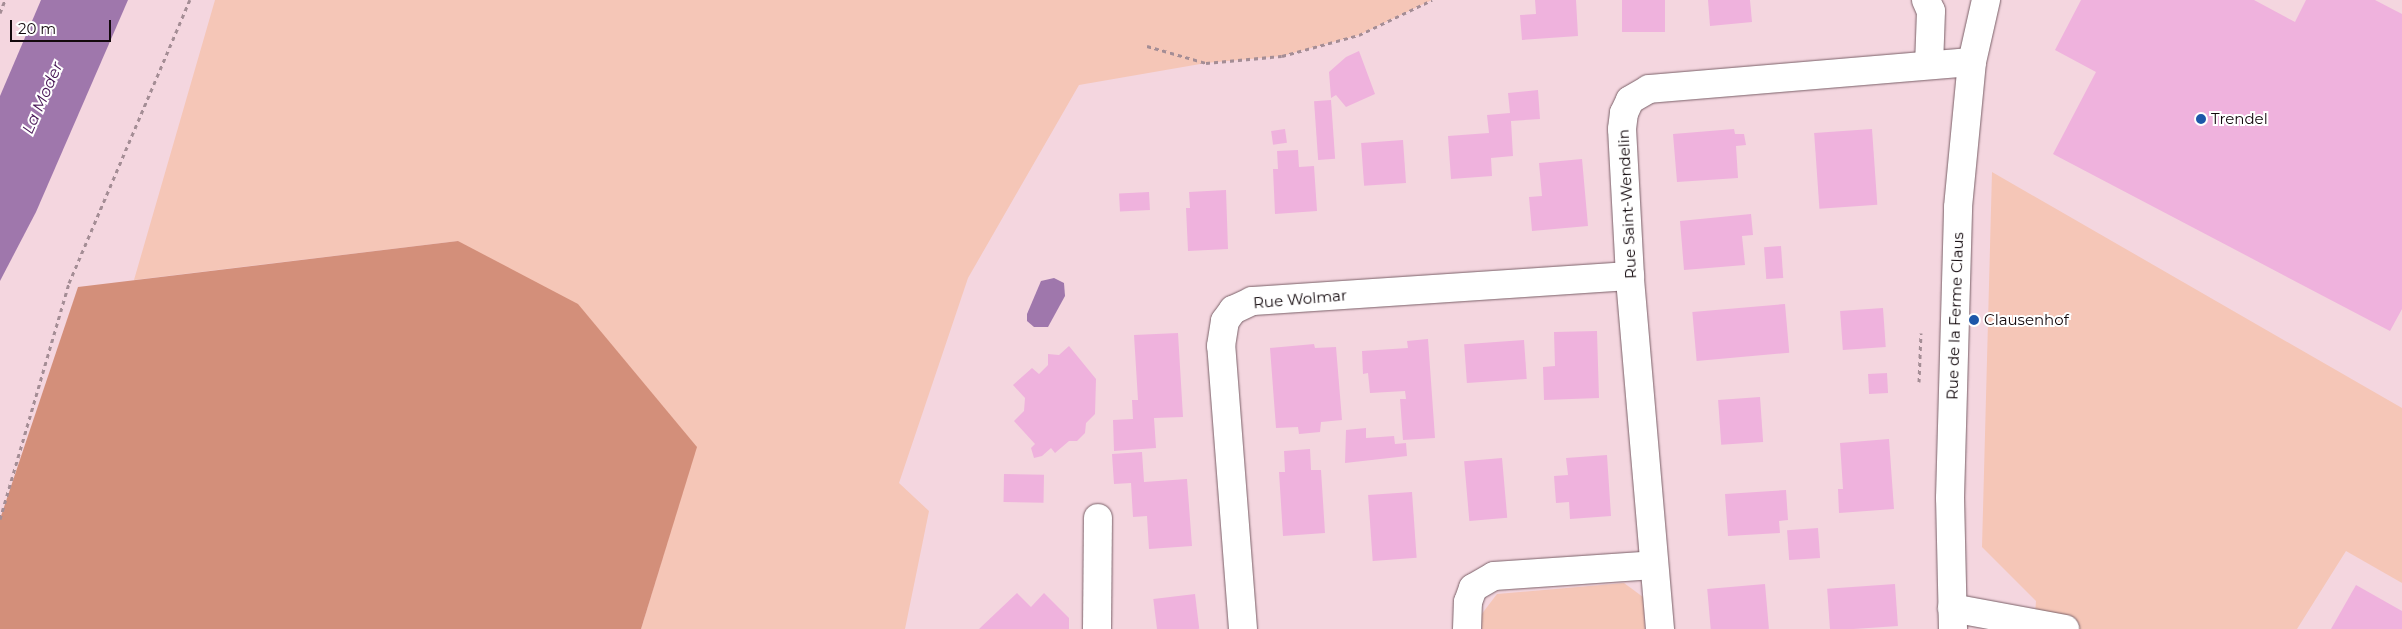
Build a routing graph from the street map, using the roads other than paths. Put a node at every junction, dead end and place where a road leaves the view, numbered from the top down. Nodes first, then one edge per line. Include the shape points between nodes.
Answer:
1 (1926, 0) edge
2 (1984, 2) edge
3 (1972, 62) junction
4 (1929, 65) junction
5 (1630, 276) junction
6 (1098, 518) dead end
7 (1654, 565) junction
8 (1952, 619) edge
9 (1097, 629) edge
10 (1243, 629) edge
11 (1467, 629) edge
12 (1660, 629) edge
13 (2065, 629) edge

1 - 4 street via 1931,11
2 - 3 street, Rue de la Ferme Claus
3 - 4 street, Rue Saint-Wendelin
3 - 8 street, Rue de la Ferme Claus via 1962,154 1954,297 1950,498
4 - 5 street, Rue Saint-Wendelin via 1649,89 1638,93 1624,113 1622,129
5 - 7 street, Rue Saint-Wendelin
5 - 10 street, Rue Wolmar via 1252,302 1233,310 1224,321 1221,346
6 - 9 street
7 - 11 street via 1494,576 1473,588 1468,602
7 - 12 street, Rue Saint-Wendelin
8 - 13 street

